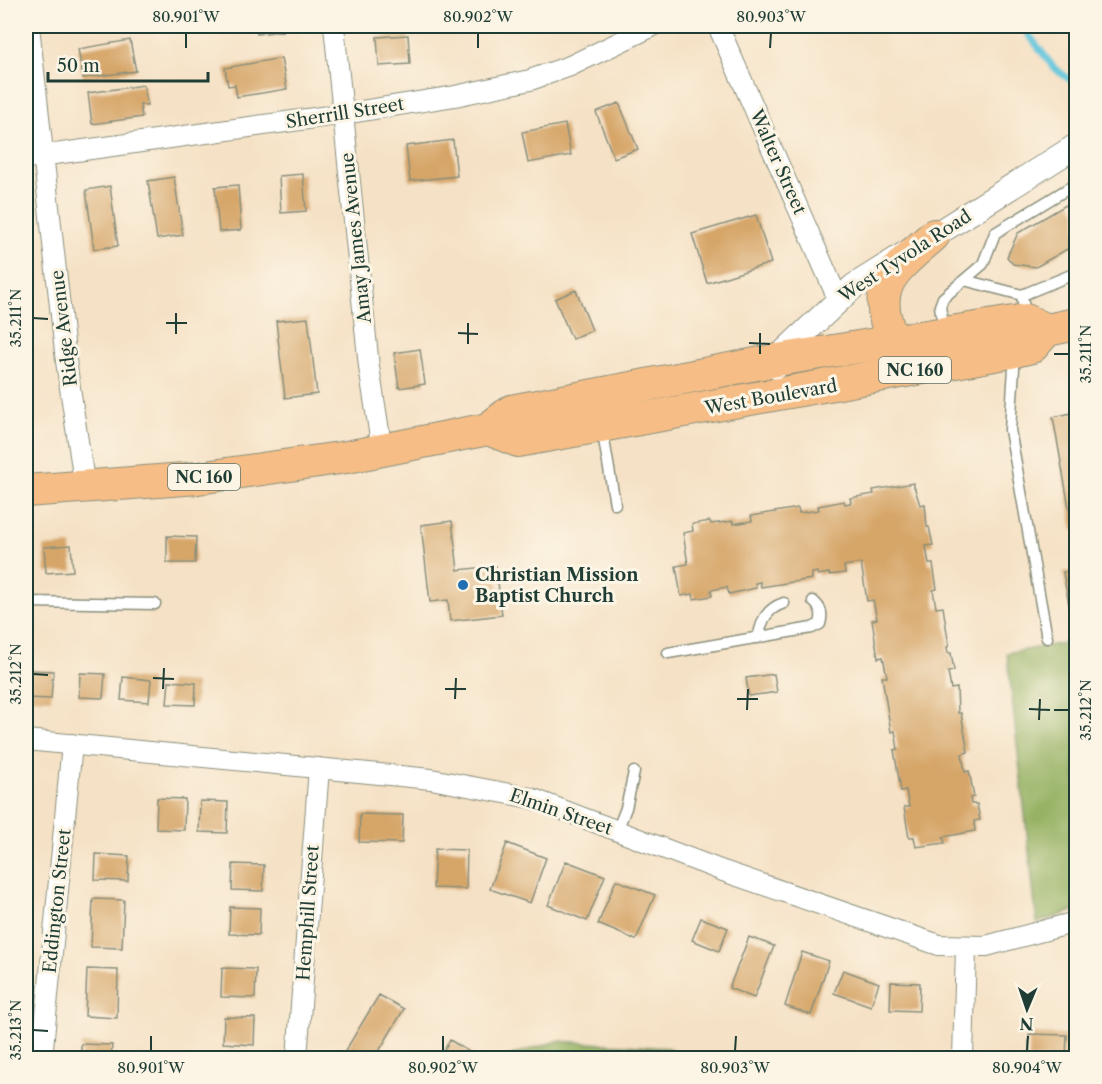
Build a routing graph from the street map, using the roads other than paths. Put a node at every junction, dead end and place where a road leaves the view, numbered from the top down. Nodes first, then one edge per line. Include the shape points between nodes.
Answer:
1 (29, 26) edge
2 (334, 26) edge
3 (653, 26) edge
4 (718, 26) edge
5 (343, 114) junction
6 (1077, 146) edge
7 (35, 157) edge
8 (1069, 188) dead end
9 (934, 235) junction
10 (1077, 273) edge
11 (964, 280) junction
12 (838, 299) junction
13 (1043, 317) edge
14 (945, 333) junction
15 (894, 341) junction
16 (1011, 352) junction
17 (777, 360) junction
18 (775, 397) junction
19 (602, 428) junction
20 (488, 429) junction
21 (382, 450) junction
22 (85, 488) junction
23 (26, 491) edge
24 (615, 504) dead end
25 (813, 601) dead end
26 (26, 602) edge
27 (784, 603) dead end
28 (155, 604) dead end
29 (758, 638) junction
30 (1047, 638) dead end
31 (668, 653) dead end
32 (26, 740) edge
33 (72, 744) junction
34 (319, 768) junction
35 (634, 772) dead end
36 (618, 831) junction
37 (1077, 922) edge
38 (966, 947) junction
39 (42, 1059) edge
40 (297, 1059) edge
41 (963, 1059) edge

1 - 7 street, Ridge Avenue
2 - 5 street, Amay James Avenue
3 - 5 street, Sherrill Street via 570,66 530,80
4 - 12 street, Walter Street
5 - 7 street, Sherrill Street
5 - 21 street, Amay James Avenue via 369,367
6 - 9 street, West Tyvola Road
7 - 22 street, Ridge Avenue
8 - 11 lane via 995,233 983,264
9 - 12 street, West Tyvola Road
9 - 15 main road via 888,282 882,311
10 - 13 lane
11 - 13 lane
11 - 14 lane via 943,298 940,306
12 - 17 street, West Tyvola Road
13 - 14 main road, West Boulevard / NC 160
13 - 16 main road, West Boulevard / NC 160 via 1032,347
14 - 15 main road, West Boulevard / NC 160
15 - 17 main road, West Boulevard / NC 160
16 - 18 main road, West Boulevard / NC 160
16 - 30 lane via 1014,368 1010,430
17 - 18 street
17 - 20 main road, West Boulevard / NC 160 via 511,411
18 - 19 main road, West Boulevard / NC 160
19 - 20 main road, West Boulevard / NC 160 via 518,441
19 - 24 lane
20 - 21 main road, West Boulevard / NC 160
21 - 22 main road, West Boulevard / NC 160 via 257,471
22 - 23 main road, West Boulevard / NC 160
25 - 29 lane via 823,615 820,624
26 - 28 lane
27 - 29 lane via 772,607 762,619
29 - 31 lane
32 - 33 street, Elmin Street
33 - 34 street, Elmin Street
33 - 39 street, Eddington Street
34 - 36 street, Elmin Street via 491,788 531,798
34 - 40 street, Hemphill Street
35 - 36 lane
36 - 38 street, Elmin Street via 922,940
37 - 38 street, Elmin Street
38 - 41 street

